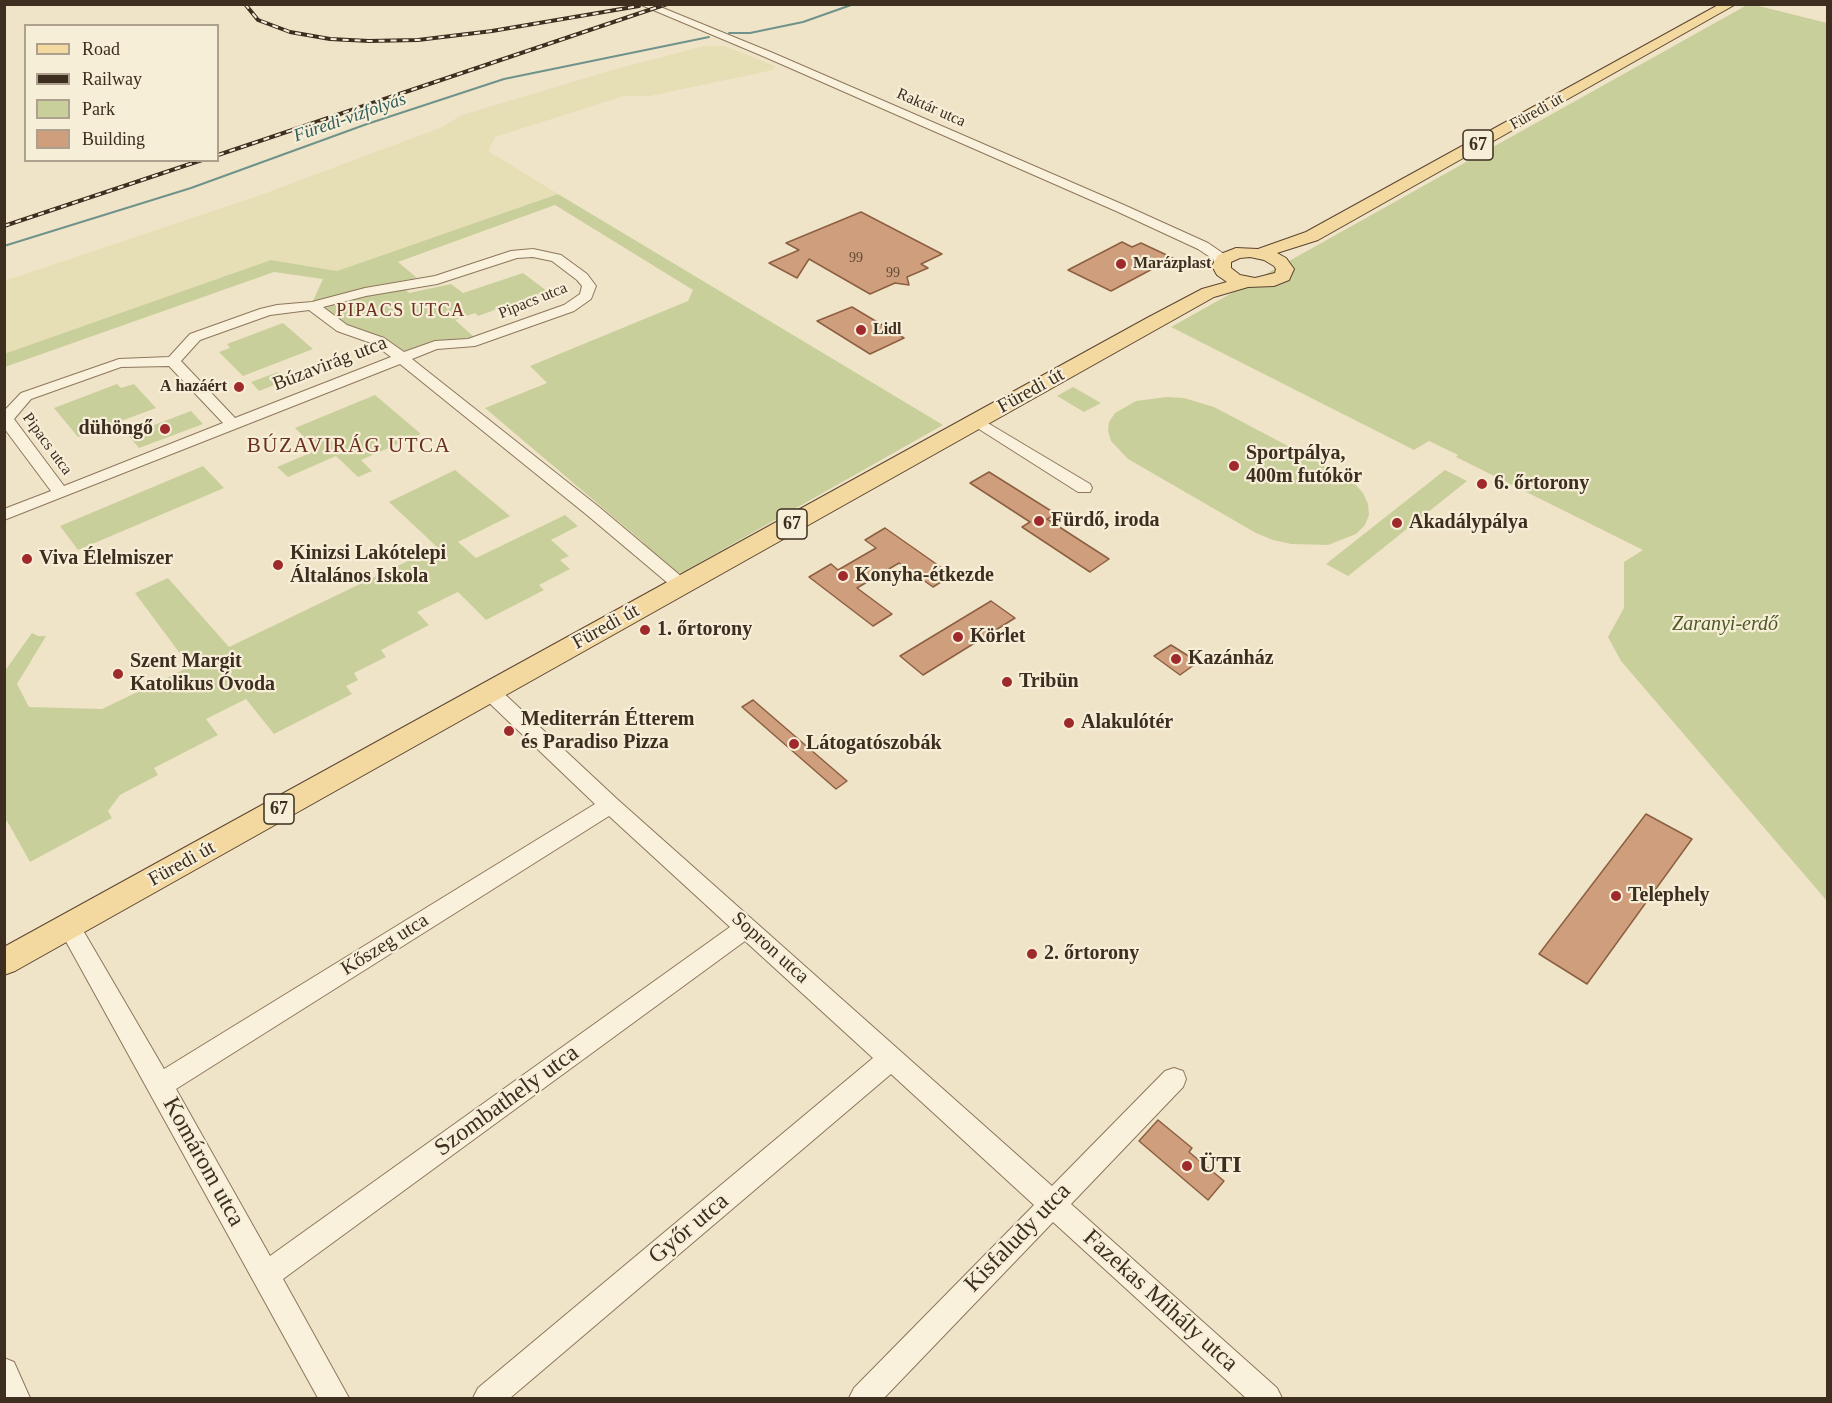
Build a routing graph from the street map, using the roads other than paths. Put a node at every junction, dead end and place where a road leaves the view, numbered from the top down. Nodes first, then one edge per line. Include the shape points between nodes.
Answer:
1 (644, 4) edge
2 (1730, 4) edge
3 (1312, 236) junction
4 (1260, 254) junction
5 (1227, 263) junction
6 (1282, 264) junction
7 (1246, 282) junction
8 (1208, 293) junction
9 (312, 306) junction
10 (402, 358) junction
11 (173, 361) junction
12 (976, 421) junction
13 (233, 425) junction
14 (1084, 488) dead end
15 (60, 492) junction
16 (4, 515) edge
17 (681, 586) junction
18 (490, 692) junction
19 (610, 805) junction
20 (69, 927) junction
21 (747, 927) junction
22 (4, 962) edge
23 (890, 1059) junction
24 (1174, 1079) dead end
25 (160, 1085) junction
26 (1052, 1203) junction
27 (266, 1275) junction
28 (4, 1372) edge
29 (15, 1398) edge
30 (334, 1398) edge
31 (488, 1398) edge
32 (864, 1398) edge
33 (1265, 1398) edge

1 - 5 street, Raktár utca via 1203,246
2 - 3 main road, Füredi út / 67
3 - 4 main road, Füredi út / 67
3 - 6 main road, Füredi út / 67
4 - 5 main road, Füredi út / 67
4 - 6 main road, Füredi út / 67
5 - 7 main road, Füredi út / 67
5 - 8 main road, Füredi út / 67 via 1224,280
6 - 7 main road, Füredi út / 67 via 1284,273 1274,281
7 - 8 main road, Füredi út / 67
8 - 12 main road, Füredi út / 67
9 - 10 street via 342,328 379,341
9 - 10 street, Pipacs utca via 437,280 525,253 556,258 589,286 586,296 569,309 470,343 435,345
9 - 11 street, Pipacs utca via 277,309 195,337
10 - 13 street, Búzavirág utca
10 - 17 street, Búzavirág utca
11 - 13 street
11 - 15 street, Pipacs utca via 119,363 26,396 6,419
12 - 14 street
12 - 17 main road, Füredi út / 67
13 - 15 street, Búzavirág utca
15 - 16 street, Búzavirág utca
17 - 18 main road, Füredi út / 67
18 - 19 street, Sopron utca
18 - 20 main road, Füredi út / 67
19 - 21 street, Sopron utca
19 - 25 street, Kőszeg utca
20 - 22 main road, Füredi út / 67
20 - 25 street, Komárom utca
21 - 23 street, Sopron utca
21 - 27 street, Szombathely utca
23 - 26 street, Sopron utca
23 - 31 street, Győr utca
24 - 26 street, Kisfaludy utca
25 - 27 street, Komárom utca
26 - 32 street, Kisfaludy utca
26 - 33 street, Fazekas Mihály utca
27 - 30 street, Komárom utca
28 - 29 street

